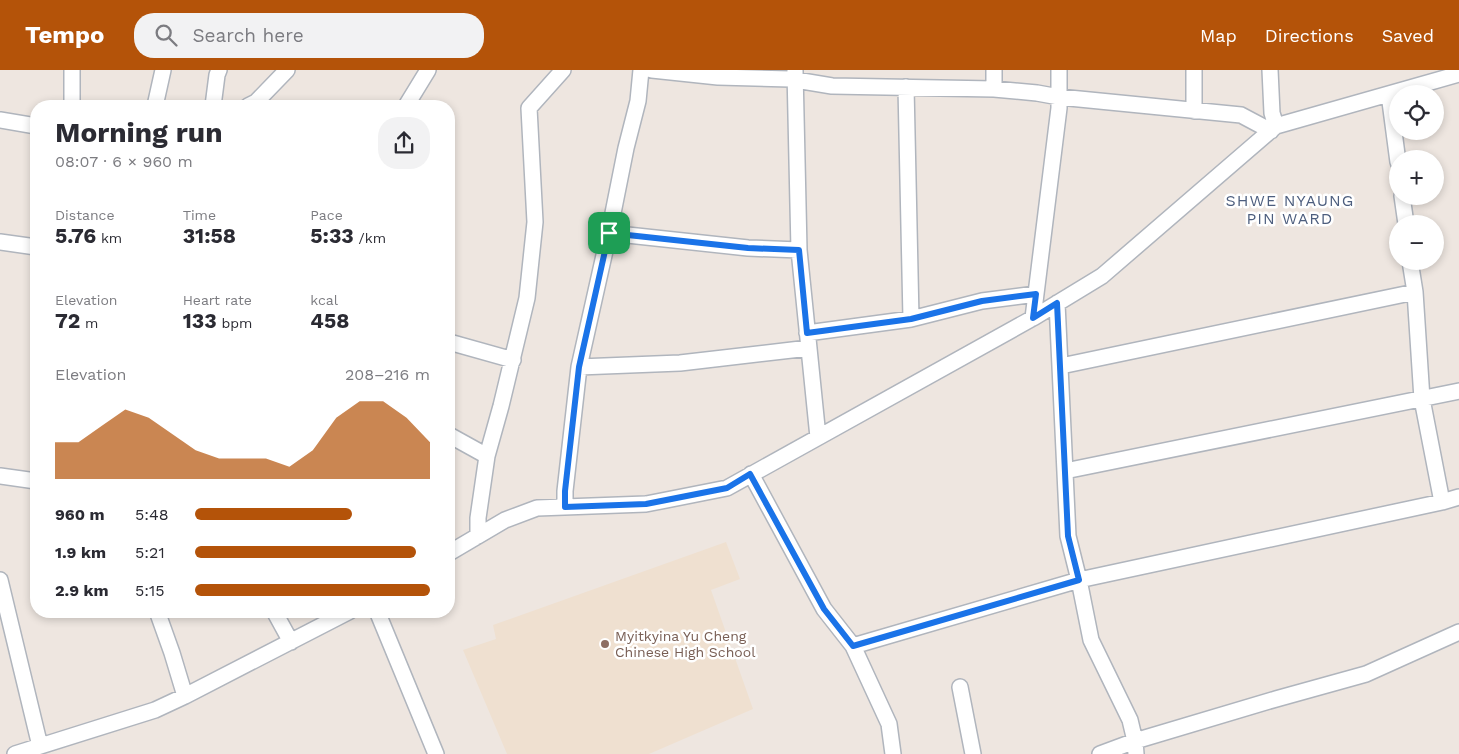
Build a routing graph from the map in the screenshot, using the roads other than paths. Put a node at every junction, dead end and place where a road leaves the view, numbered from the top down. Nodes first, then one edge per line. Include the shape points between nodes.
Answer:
1 (72, 70) edge
2 (163, 70) edge
3 (219, 70) edge
4 (287, 70) edge
5 (428, 70) edge
6 (563, 70) edge
7 (641, 70) edge
8 (652, 70) edge
9 (994, 70) edge
10 (1058, 70) edge
11 (1194, 70) edge
12 (1270, 70) edge
13 (1459, 74) edge
14 (795, 75) edge
15 (1441, 75) edge
16 (1414, 85) edge
17 (906, 87) junction
18 (994, 90) junction
19 (1389, 94) edge
20 (1058, 97) junction
21 (72, 100) edge
22 (156, 100) edge
23 (214, 100) edge
24 (258, 100) edge
25 (410, 100) edge
26 (1194, 111) junction
27 (0, 120) edge
28 (30, 125) edge
29 (1274, 128) junction
30 (609, 233) junction
31 (0, 242) edge
32 (30, 246) edge
33 (799, 250) junction
34 (1411, 270) edge
35 (1415, 292) junction
36 (1036, 294) junction
37 (1057, 303) junction
38 (1033, 318) junction
39 (911, 319) junction
40 (808, 340) junction
41 (455, 344) edge
42 (512, 360) junction
43 (1061, 366) junction
44 (579, 367) junction
45 (1459, 391) edge
46 (1422, 399) junction
47 (818, 437) junction
48 (455, 438) edge
49 (487, 456) junction
50 (1065, 472) junction
51 (750, 474) junction
52 (0, 476) edge
53 (30, 480) edge
54 (1459, 497) edge
55 (1442, 502) junction
56 (565, 507) junction
57 (478, 536) junction
58 (455, 550) edge
59 (0, 580) edge
60 (1079, 580) junction
61 (160, 618) edge
62 (278, 618) edge
63 (337, 618) edge
64 (380, 618) edge
65 (1459, 632) edge
66 (292, 642) junction
67 (853, 646) junction
68 (960, 687) dead end
69 (185, 696) junction
70 (40, 746) junction
71 (1135, 747) edge
72 (15, 754) edge
73 (436, 754) edge
74 (893, 754) edge
75 (973, 754) edge
76 (1100, 754) edge

1 - 21 street
2 - 22 street
3 - 23 street
4 - 24 street
5 - 25 street
6 - 42 street via 529,108 535,222 527,298
7 - 30 street via 638,101
8 - 14 street via 718,77
9 - 18 street
10 - 20 street
11 - 26 street
12 - 29 street
13 - 15 street
14 - 17 street via 832,86
14 - 33 street
15 - 16 street
17 - 18 street
17 - 39 street
18 - 20 street
19 - 29 street
20 - 26 street
20 - 36 street
26 - 29 street via 1241,115
27 - 28 street
29 - 37 street via 1102,276
30 - 33 street via 748,248
30 - 44 street
31 - 32 street
33 - 40 street
34 - 35 street
35 - 43 street
35 - 46 street
36 - 38 street
36 - 39 street via 982,301
37 - 38 street
37 - 43 street
38 - 47 street
39 - 40 street
40 - 44 street via 680,363
40 - 47 street
41 - 42 street
42 - 49 street
43 - 50 street
44 - 56 street
45 - 46 street
46 - 50 street
46 - 55 street
47 - 51 street
48 - 49 street
49 - 57 street
50 - 60 street via 1068,536
51 - 56 street via 727,488 646,504
51 - 67 street via 824,609
52 - 53 street
54 - 55 street
55 - 60 street
56 - 57 street via 537,508 505,520
57 - 58 street
59 - 70 street
60 - 67 street
60 - 71 street via 1090,640 1130,720
61 - 69 street
62 - 66 street
63 - 66 street
64 - 73 street
65 - 71 street via 1366,674 1276,699
66 - 69 street
67 - 74 street via 889,724
68 - 75 street
69 - 70 street via 155,710
70 - 72 street
71 - 76 street

